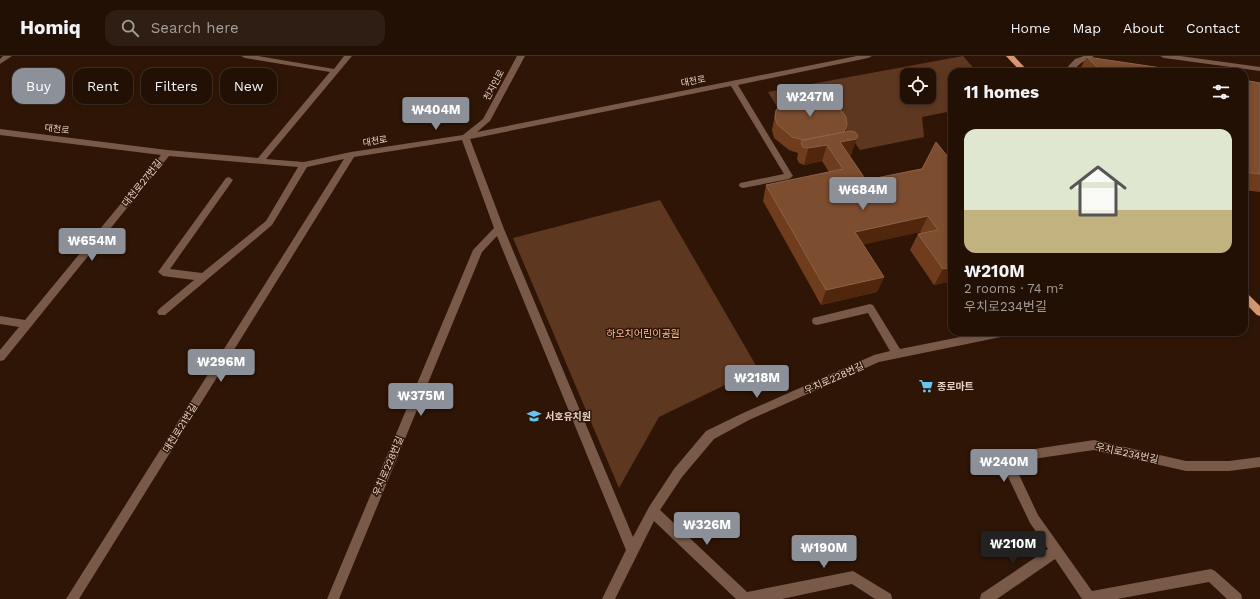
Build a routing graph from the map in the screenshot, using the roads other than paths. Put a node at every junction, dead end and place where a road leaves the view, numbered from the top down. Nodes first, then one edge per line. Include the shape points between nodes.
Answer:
1 (8, 56) edge
2 (245, 56) edge
3 (348, 56) edge
4 (521, 56) edge
5 (868, 56) edge
6 (1010, 56) edge
7 (1090, 56) edge
8 (1164, 56) edge
9 (0, 62) edge
10 (1021, 68) edge
11 (1071, 68) edge
12 (1260, 69) edge
13 (335, 71) junction
14 (733, 83) junction
15 (0, 132) edge
16 (465, 136) junction
17 (167, 153) junction
18 (351, 155) junction
19 (259, 162) junction
20 (304, 165) junction
21 (229, 180) dead end
22 (743, 185) dead end
23 (499, 229) junction
24 (204, 277) junction
25 (1248, 300) edge
26 (162, 312) dead end
27 (1260, 312) edge
28 (0, 320) edge
29 (817, 321) dead end
30 (27, 324) junction
31 (985, 336) edge
32 (897, 353) junction
33 (0, 357) edge
34 (1260, 462) edge
35 (653, 511) junction
36 (632, 549) junction
37 (1055, 552) junction
38 (72, 599) edge
39 (333, 599) edge
40 (608, 599) edge
41 (745, 599) edge
42 (886, 599) edge
43 (986, 599) edge
44 (1236, 599) edge

1 - 9 street
2 - 13 street
3 - 13 street
4 - 16 street, 천지인로 via 486,121
5 - 14 street, 대천로
6 - 10 main road
7 - 11 street via 1078,61
8 - 12 street
13 - 19 street
14 - 16 street, 대천로
14 - 22 street via 789,176
15 - 17 street, 대천로
16 - 18 street, 대천로
16 - 23 street
17 - 19 street, 대천로
17 - 30 street, 대천로27번길
18 - 20 street, 대천로
18 - 38 street, 대천로21번길
19 - 20 street, 대천로
20 - 24 street via 269,223
21 - 24 street via 163,272
23 - 36 street
23 - 39 street, 우치로228번길 via 478,250
24 - 26 street
25 - 27 main road
28 - 30 street
29 - 32 street via 870,308
30 - 33 street, 대천로27번길
31 - 32 street, 우치로228번길
32 - 35 street, 우치로228번길 via 878,358 710,435 678,473
34 - 37 street, 우치로234번길 via 1229,466 1186,466 1094,445 1005,458 1034,519
35 - 36 street, 우치로228번길
35 - 41 street
36 - 40 street, 우치로228번길
37 - 43 street
37 - 44 street, 우치로234번길 via 1089,598 1211,575
41 - 42 street via 854,577

